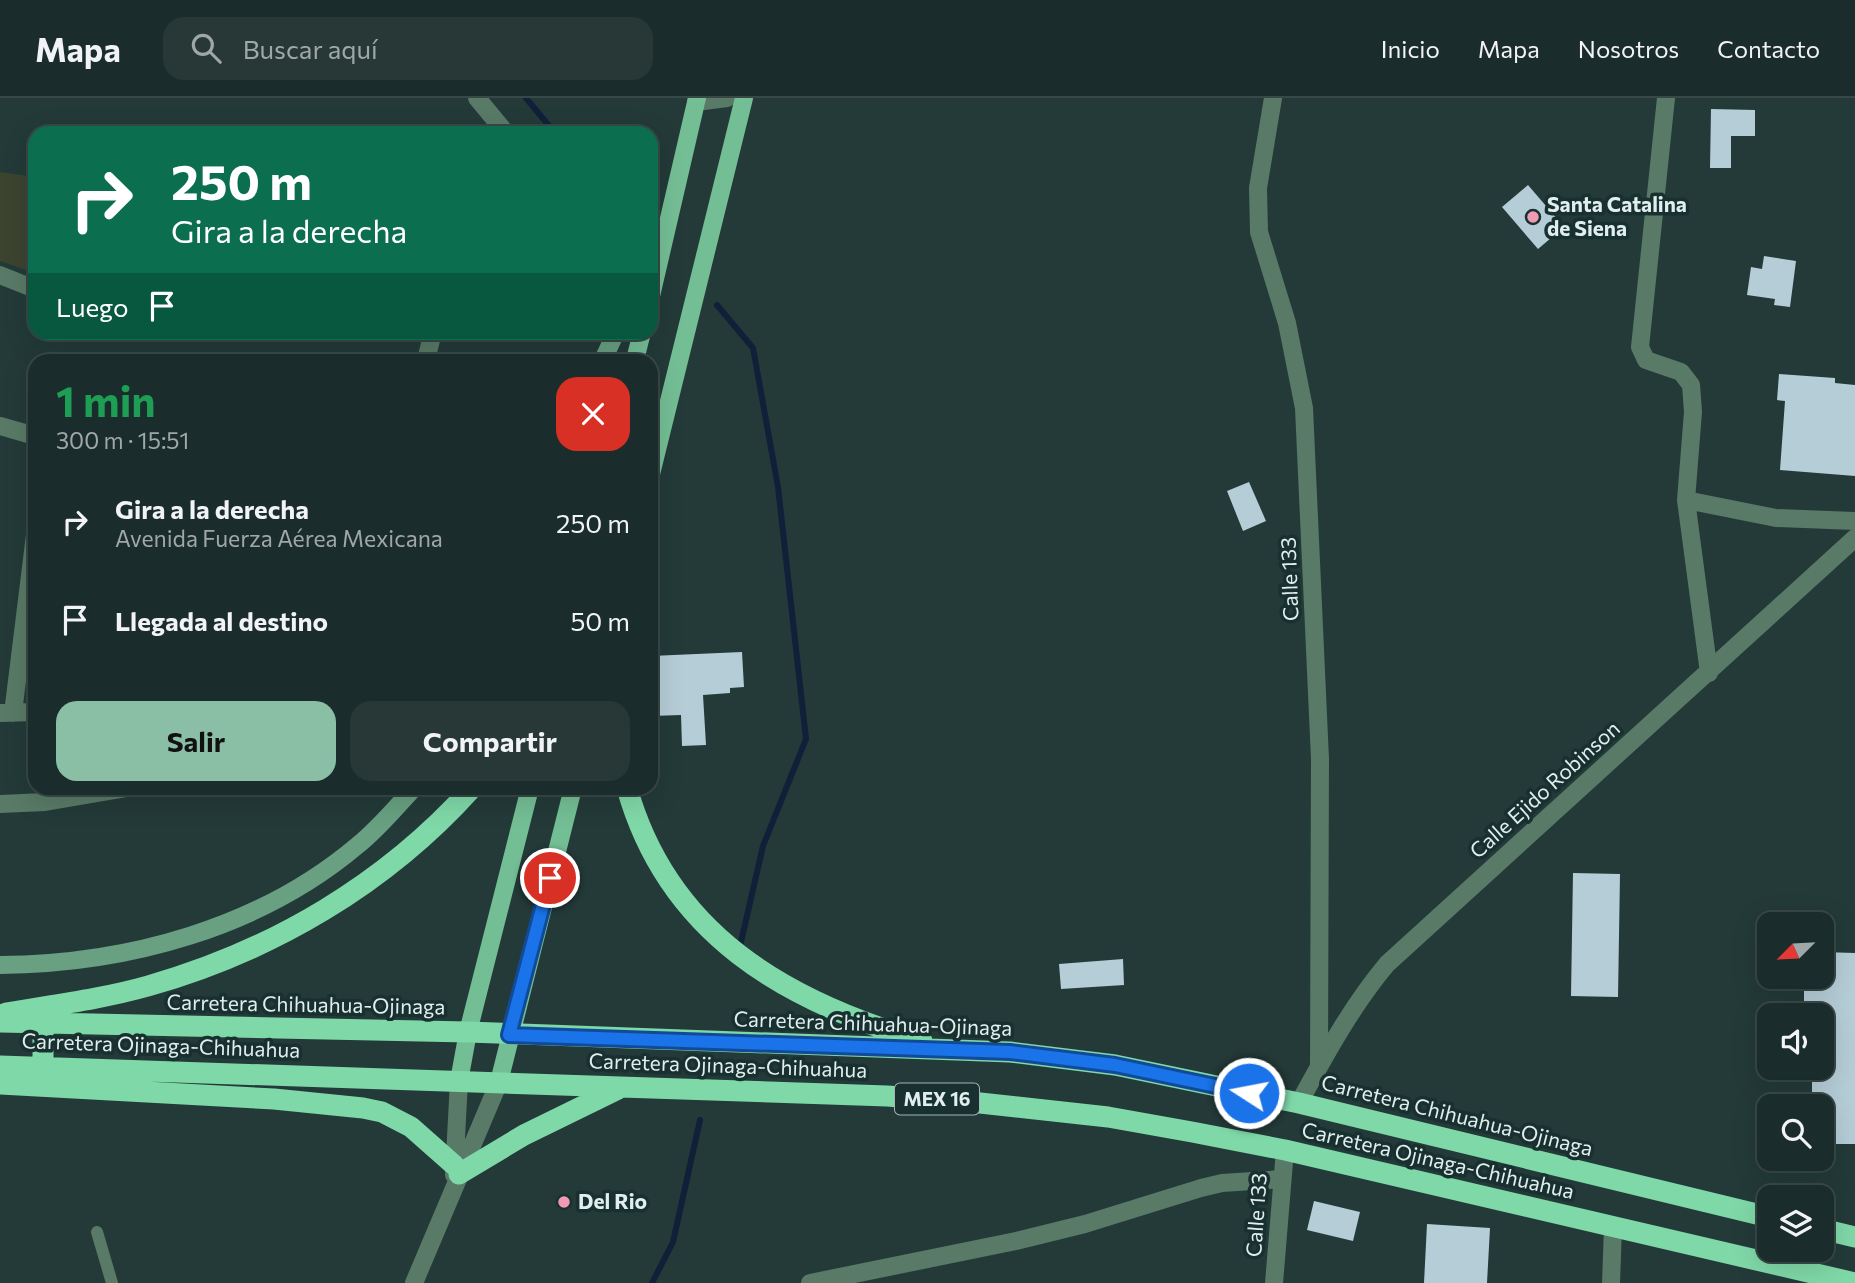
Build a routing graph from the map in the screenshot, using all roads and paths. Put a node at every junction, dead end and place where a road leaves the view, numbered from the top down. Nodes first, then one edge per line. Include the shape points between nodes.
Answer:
1 (477, 98) edge
2 (727, 98) edge
3 (744, 98) edge
4 (1273, 98) edge
5 (1666, 98) edge
6 (697, 100) edge
7 (500, 126) edge
8 (658, 256) edge
9 (0, 275) edge
10 (28, 286) edge
11 (0, 426) edge
12 (28, 434) edge
13 (658, 446) edge
14 (1686, 500) junction
15 (1855, 522) edge
16 (1855, 538) edge
17 (28, 578) edge
18 (1709, 673) junction
19 (28, 712) edge
20 (6, 713) edge
21 (86, 795) edge
22 (407, 795) edge
23 (465, 795) edge
24 (528, 795) edge
25 (571, 795) edge
26 (630, 795) edge
27 (0, 804) edge
28 (0, 965) edge
29 (0, 1014) edge
30 (0, 1022) edge
31 (43, 1023) junction
32 (468, 1032) junction
33 (509, 1035) junction
34 (951, 1049) junction
35 (1319, 1065) junction
36 (0, 1066) edge
37 (43, 1067) junction
38 (459, 1081) junction
39 (499, 1082) junction
40 (0, 1084) edge
41 (623, 1087) junction
42 (1299, 1103) junction
43 (1285, 1150) junction
44 (456, 1176) junction
45 (1282, 1179) junction
46 (1757, 1214) edge
47 (1613, 1227) junction
48 (97, 1232) dead end
49 (1834, 1232) edge
50 (1855, 1237) edge
51 (112, 1283) edge
52 (414, 1283) edge
53 (810, 1283) edge
54 (1274, 1283) edge
55 (1611, 1283) edge
56 (1855, 1283) edge

1 - 7 street
2 - 6 street
3 - 13 main road
4 - 35 street, Calle 133 via 1258,213 1304,408 1320,759
5 - 14 street via 1640,347 1646,360 1681,372 1691,385
6 - 8 main road
9 - 10 street
11 - 12 street
14 - 15 street via 1776,518
14 - 18 street
16 - 18 street, Calle Ejido Robinson
17 - 20 street
18 - 35 street, Calle Ejido Robinson via 1387,964 1359,997
19 - 20 street
21 - 27 street
22 - 28 street via 359,845 256,910 199,932 110,956
23 - 29 highway via 410,850 352,894 234,956 145,987
24 - 32 main road
25 - 33 main road
26 - 34 highway via 646,839 671,882 726,946 789,990 835,1013
30 - 31 highway, Carretera Chihuahua-Ojinaga
31 - 32 highway, Carretera Chihuahua-Ojinaga
31 - 37 highway
32 - 33 highway, Carretera Chihuahua-Ojinaga
32 - 38 main road
33 - 34 highway, Carretera Chihuahua-Ojinaga
33 - 39 main road
34 - 42 highway, Carretera Chihuahua-Ojinaga via 1115,1065
35 - 42 street, Calle Ejido Robinson
36 - 37 highway, Carretera Ojinaga-Chihuahua / MEX 16
37 - 38 highway, Carretera Ojinaga-Chihuahua / MEX 16
38 - 39 highway, Carretera Ojinaga-Chihuahua / MEX 16
38 - 44 street
39 - 41 highway, Carretera Ojinaga-Chihuahua / MEX 16
39 - 44 street
40 - 44 highway via 363,1108 404,1123
41 - 43 highway, Carretera Ojinaga-Chihuahua / MEX 16 via 971,1102 1108,1117
41 - 44 highway via 524,1135
42 - 46 highway, Carretera Chihuahua-Ojinaga
43 - 45 street, Calle 133
43 - 47 highway, Carretera Ojinaga-Chihuahua / MEX 16
44 - 52 street
45 - 53 street via 1222,1183 1016,1241
45 - 54 street, Calle 133
47 - 55 street
47 - 56 highway, Carretera Ojinaga-Chihuahua / MEX 16
48 - 51 lane
49 - 50 highway

